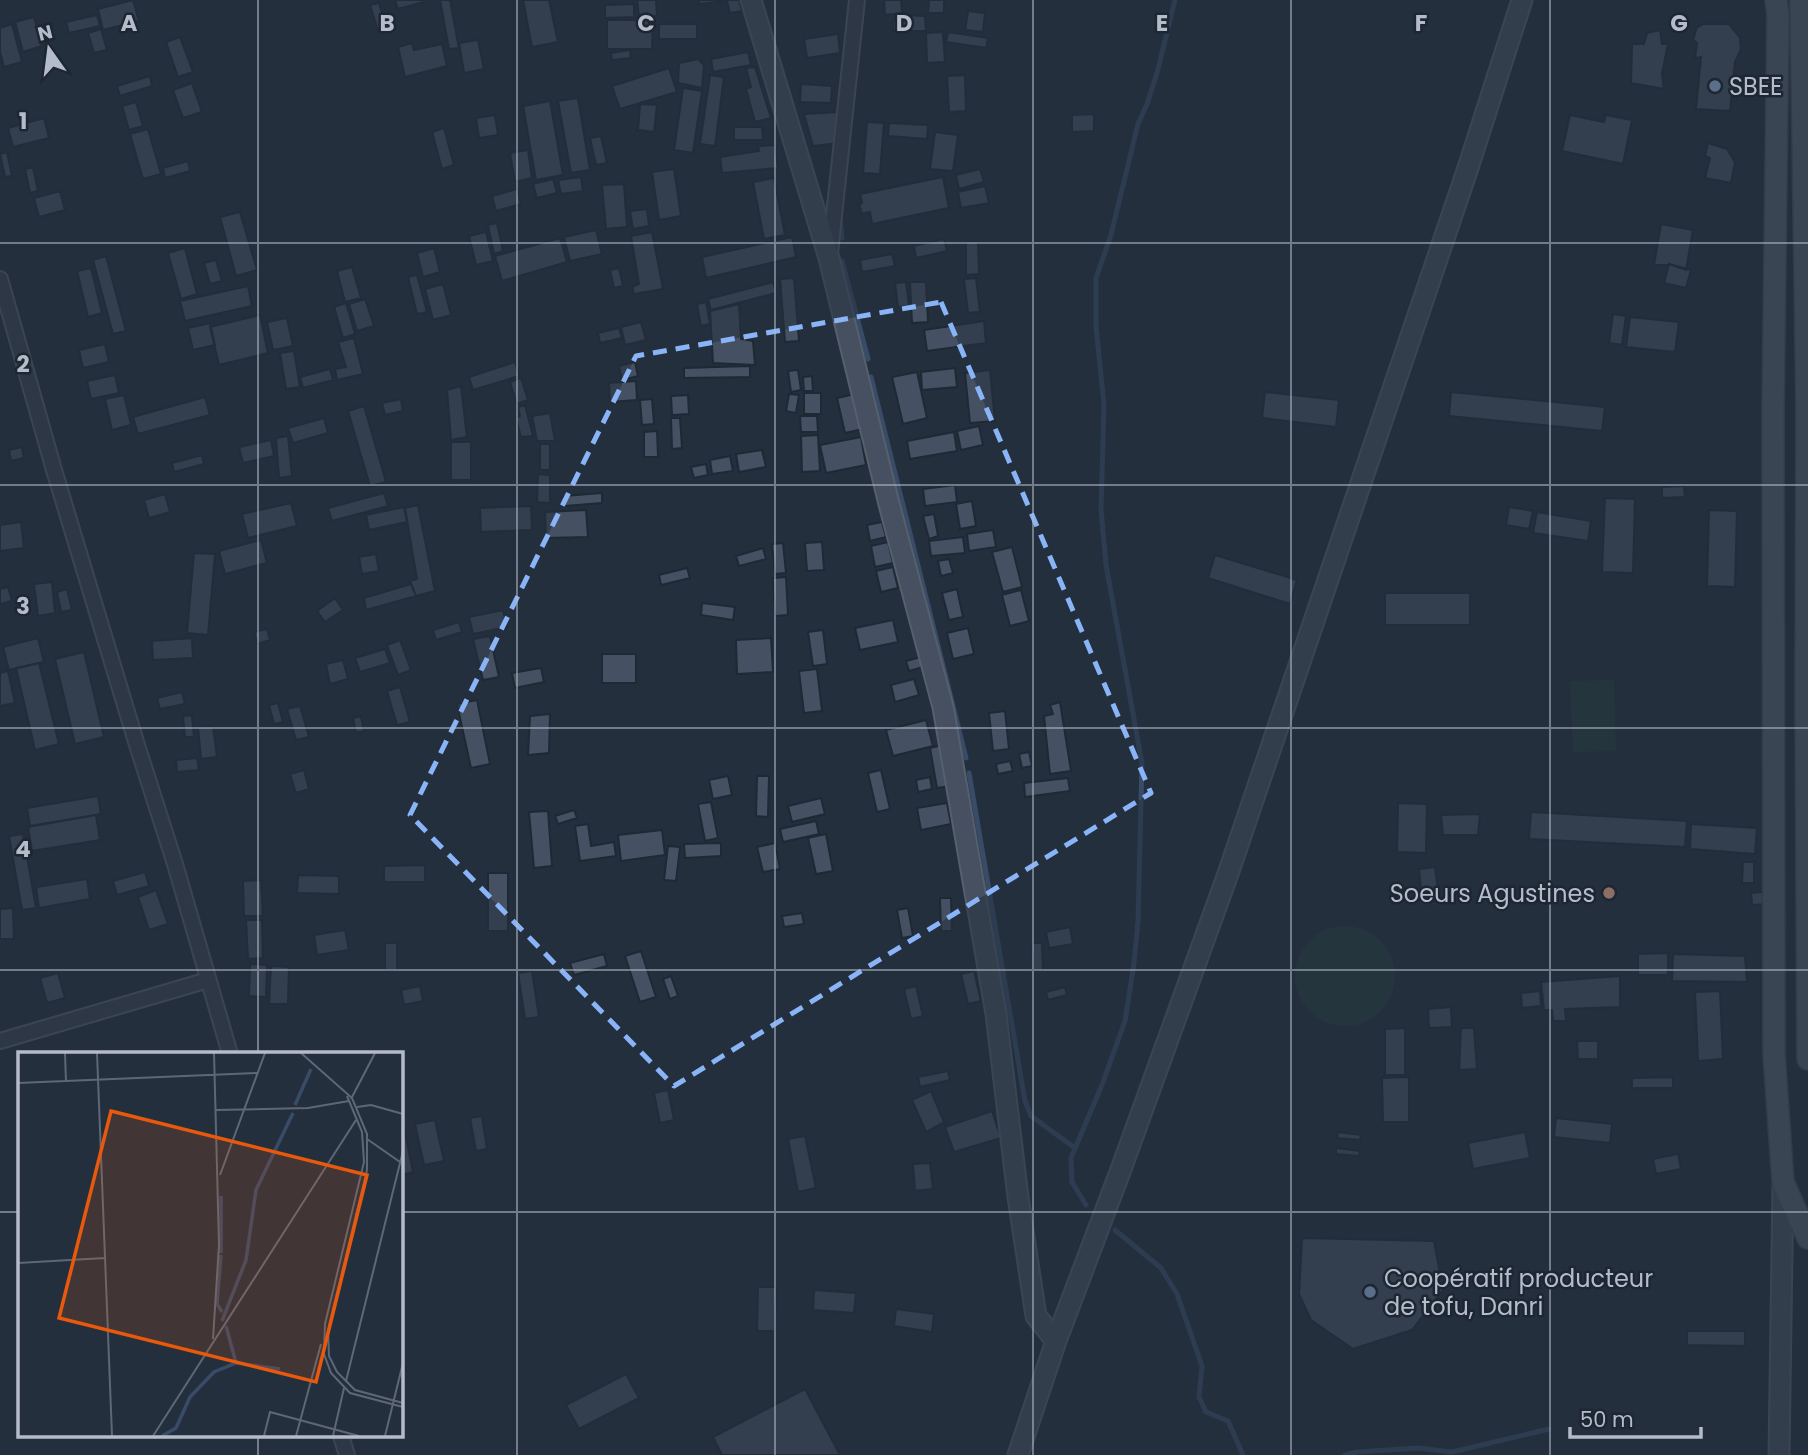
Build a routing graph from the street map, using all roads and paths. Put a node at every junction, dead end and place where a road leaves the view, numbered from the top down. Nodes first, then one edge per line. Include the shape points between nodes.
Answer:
1 (751, 0) edge
2 (857, 0) edge
3 (1522, 0) edge
4 (1776, 0) edge
5 (1801, 0) edge
6 (829, 258) junction
7 (0, 279) edge
8 (208, 980) junction
9 (0, 1041) edge
10 (229, 1052) edge
11 (1808, 1059) edge
12 (1783, 1182) junction
13 (1808, 1238) edge
14 (1056, 1341) junction
15 (342, 1438) edge
16 (347, 1455) edge
17 (1018, 1455) edge
18 (1779, 1455) edge

1 - 6 street
2 - 6 street
3 - 14 street via 1228,874
4 - 12 main road via 1774,1054
5 - 11 main road
6 - 14 street via 943,707 996,1014 1036,1316
7 - 8 street
8 - 9 street
8 - 10 street
12 - 13 main road
12 - 18 street
14 - 17 street
15 - 16 street

